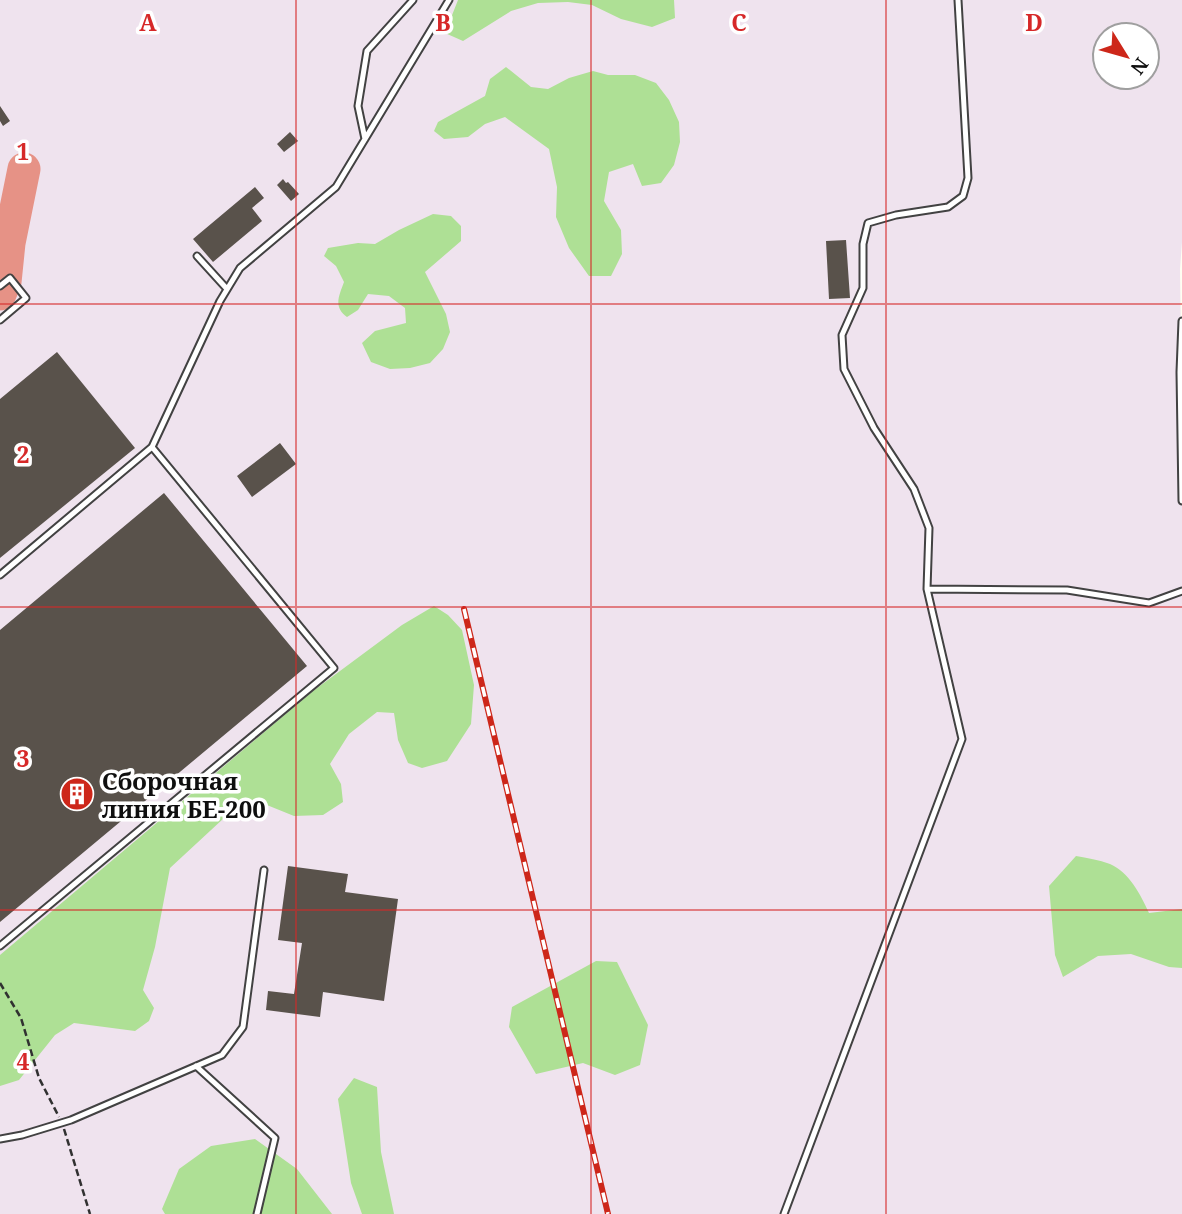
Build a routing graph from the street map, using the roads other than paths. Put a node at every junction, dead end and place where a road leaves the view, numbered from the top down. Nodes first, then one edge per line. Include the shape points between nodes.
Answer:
1 (412, 0) edge
2 (449, 0) edge
3 (958, 0) edge
4 (365, 140) junction
5 (197, 256) dead end
6 (0, 286) edge
7 (227, 289) junction
8 (0, 320) edge
9 (1182, 321) edge
10 (152, 447) junction
11 (1182, 501) edge
12 (0, 575) edge
13 (926, 589) junction
14 (1182, 591) edge
15 (264, 870) dead end
16 (0, 946) edge
17 (196, 1066) junction
18 (0, 1139) edge
19 (257, 1214) edge
20 (784, 1214) edge

1 - 4 lane via 367,51 358,107
2 - 4 lane
3 - 13 lane via 968,177 963,196 948,206 868,223 863,288 842,334 844,369 874,428 914,488 929,528
4 - 7 lane via 336,187 240,268
5 - 7 lane
6 - 8 lane via 10,278 26,298
7 - 10 lane
9 - 11 lane
10 - 12 lane
10 - 16 lane via 334,668
13 - 14 lane via 1067,590 1149,603
13 - 20 lane via 962,739
15 - 17 lane via 243,1027 222,1055
17 - 18 lane via 62,1123
17 - 19 lane via 275,1138

